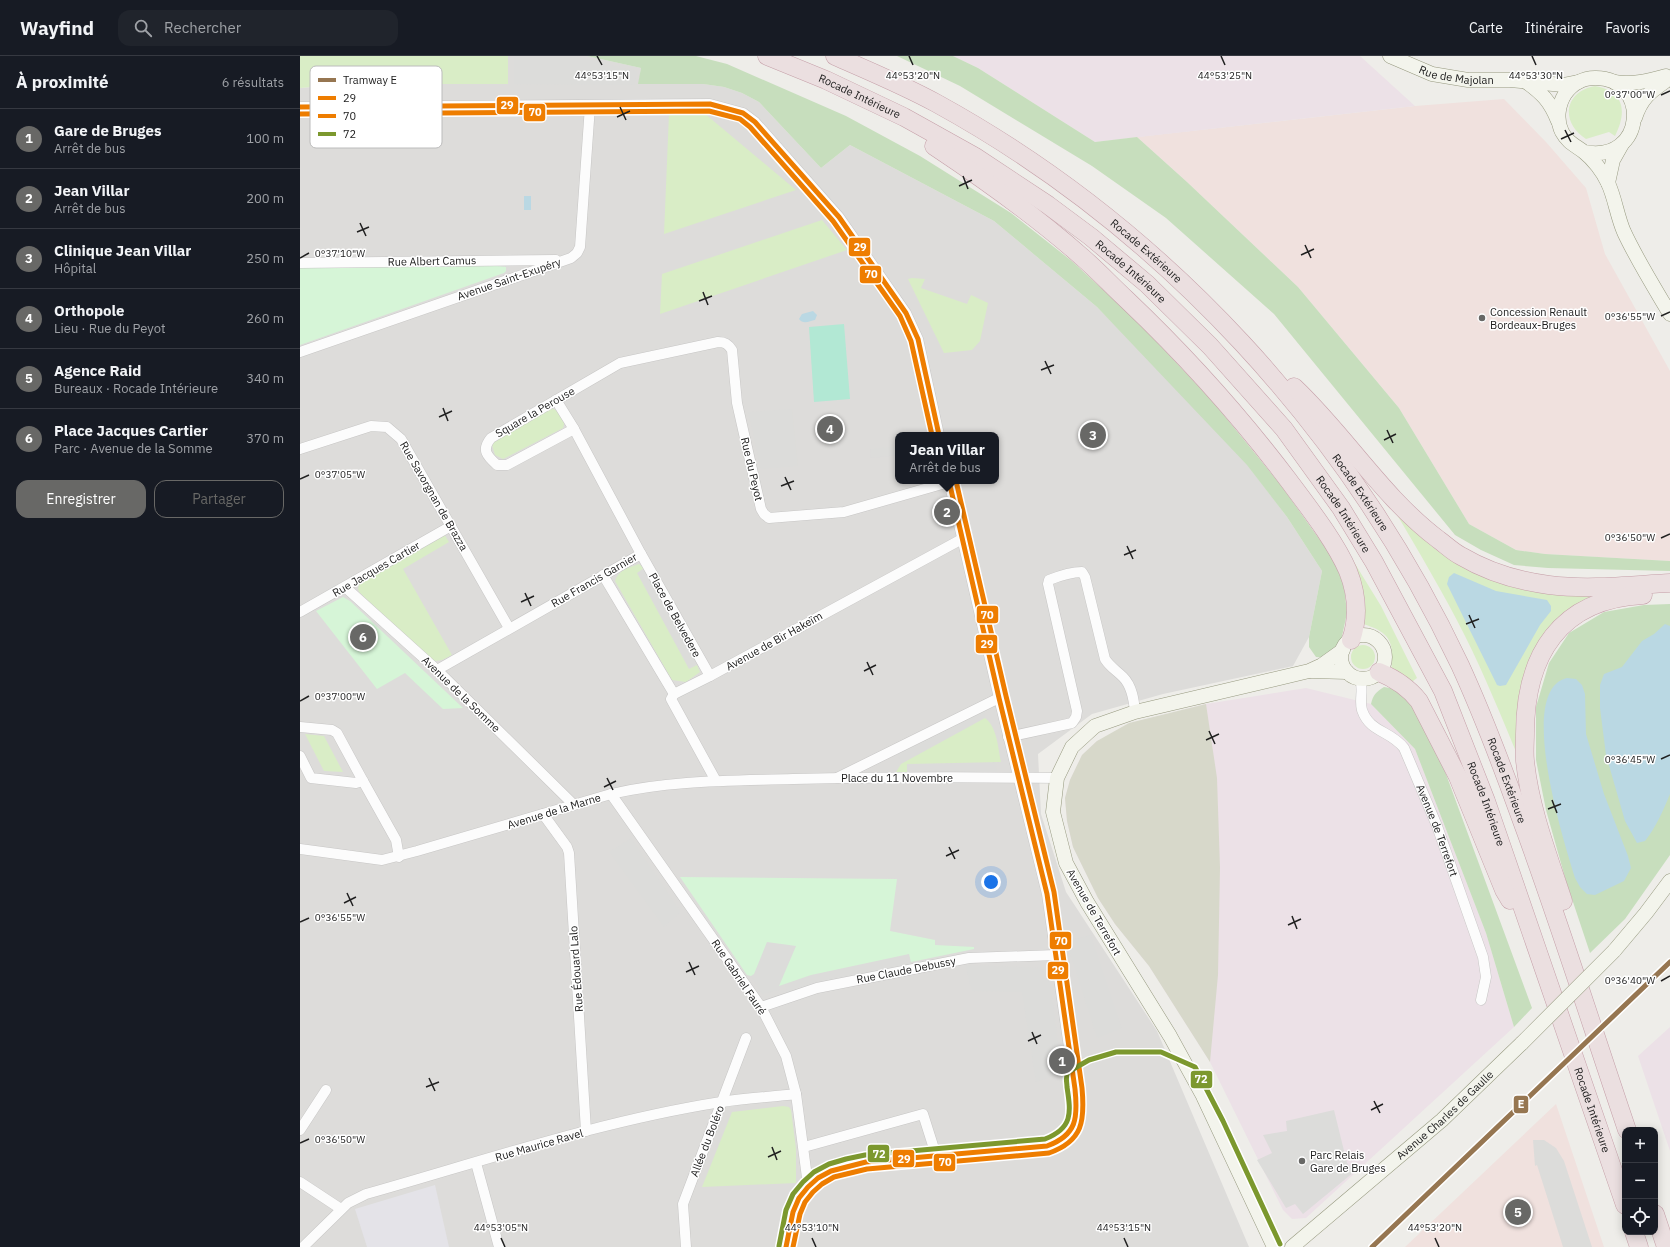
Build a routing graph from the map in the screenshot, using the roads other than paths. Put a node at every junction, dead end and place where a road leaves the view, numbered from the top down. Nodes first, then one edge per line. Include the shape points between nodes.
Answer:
1 (767, 56) edge
2 (835, 56) edge
3 (1390, 56) edge
4 (1670, 76) edge
5 (1525, 80) junction
6 (1578, 82) junction
7 (1614, 82) junction
8 (862, 97) junction
9 (590, 106) junction
10 (300, 107) edge
11 (310, 107) edge
12 (442, 107) edge
13 (1559, 122) junction
14 (1633, 126) junction
15 (1623, 143) junction
16 (1584, 152) junction
17 (1608, 183) junction
18 (564, 260) junction
19 (300, 263) edge
20 (1670, 314) edge
21 (1216, 315) junction
22 (300, 352) edge
23 (620, 363) joint
24 (556, 400) junction
25 (574, 429) junction
26 (938, 432) edge
27 (300, 449) edge
28 (939, 484) edge
29 (950, 484) edge
30 (451, 526) junction
31 (962, 539) junction
32 (641, 554) junction
33 (603, 575) junction
34 (1670, 583) edge
35 (345, 587) junction
36 (1670, 594) edge
37 (300, 612) edge
38 (509, 628) junction
39 (1347, 645) junction
40 (437, 670) junction
41 (1309, 671) junction
42 (1347, 672) junction
43 (1379, 672) junction
44 (710, 676) junction
45 (1360, 679) junction
46 (674, 694) junction
47 (999, 698) junction
48 (1135, 712) junction
49 (300, 727) edge
50 (1008, 737) junction
51 (300, 756) edge
52 (300, 777) edge
53 (311, 778) junction
54 (835, 778) junction
55 (1018, 778) junction
56 (1057, 778) junction
57 (363, 781) junction
58 (716, 781) junction
59 (611, 794) junction
60 (574, 805) junction
61 (543, 814) junction
62 (300, 850) edge
63 (399, 856) junction
64 (1670, 881) edge
65 (1532, 936) junction
66 (1056, 955) junction
67 (1481, 1000) dead end
68 (1584, 1004) junction
69 (761, 1008) junction
70 (746, 1038) dead end
71 (326, 1090) dead end
72 (796, 1094) junction
73 (722, 1102) junction
74 (1626, 1127) edge
75 (300, 1130) edge
76 (586, 1131) junction
77 (804, 1147) junction
78 (936, 1154) junction
79 (476, 1163) junction
80 (300, 1182) edge
81 (808, 1185) junction
82 (1623, 1199) edge
83 (341, 1209) junction
84 (1658, 1223) edge
85 (1635, 1235) edge
86 (303, 1242) edge
87 (499, 1247) edge
88 (686, 1247) edge
89 (786, 1247) edge
90 (1274, 1247) edge
91 (1292, 1247) edge
92 (1639, 1247) edge
93 (1666, 1247) edge

1 - 8 highway, Rocade Intérieure
2 - 21 highway, Rocade Extérieure via 936,103 1037,166 1078,194
3 - 5 main road, Rue de Majolan via 1432,74 1468,80
4 - 7 main road via 1642,83
4 - 14 main road via 1643,99
5 - 6 main road, Rue de Majolan via 1563,85
5 - 13 main road via 1546,98
6 - 7 main road via 1602,78
6 - 13 main road via 1562,99 1558,110
7 - 14 main road via 1631,100
8 - 39 highway via 972,171 1047,227 1156,328 1209,383 1307,505 1348,571 1356,606 1355,628
8 - 65 highway, Rocade Intérieure via 974,156 1091,237 1176,312 1225,362 1284,429 1341,508 1374,562 1443,691 1486,801
9 - 12 street
9 - 18 street, Avenue Saint-Exupéry via 580,247 571,258
9 - 26 street via 710,104 743,114 755,122 824,199 892,290 918,339
10 - 11 street
13 - 16 main road via 1568,140
14 - 15 main road
15 - 16 main road via 1605,153
15 - 17 main road via 1613,160
16 - 17 main road
17 - 20 main road via 1624,231
18 - 19 street, Rue Albert Camus
18 - 22 street, Avenue Saint-Exupéry
21 - 34 highway via 1314,406 1422,528 1460,556 1517,579 1550,585 1586,587
21 - 68 highway, Rocade Extérieure via 1280,385 1347,470 1394,543 1442,629 1476,702 1504,772
23 - 24 street, Square la Perouse
23 - 28 street, Rue du Peyot via 718,342 729,345 732,350 737,404 758,494 764,514 769,518 844,512
24 - 25 street, Rue Francis Garnier
24 - 25 street, Square la Perouse via 491,438 485,449 489,457 497,465 507,465
25 - 32 street, Rue Francis Garnier
27 - 30 street, Rue Savorgnan de Brazza via 371,426 387,427 401,439
29 - 31 street
30 - 35 street, Rue Jacques Cartier
30 - 38 street, Rue Savorgnan de Brazza
31 - 44 street, Avenue de Bir Hakeïm
31 - 47 street
32 - 33 street, Rue Francis Garnier
32 - 44 street, Place de Belvedere
33 - 38 street, Rue Francis Garnier
33 - 46 street
35 - 37 street, Rue Jacques Cartier
35 - 40 street, Avenue de la Somme
36 - 68 highway via 1628,596 1606,600 1584,609 1564,623 1549,641 1530,684 1525,715 1525,760 1533,805 1584,964
38 - 40 street, Rue Francis Garnier
39 - 41 main road, Avenue de Terrefort
39 - 42 main road via 1343,663
39 - 43 main road via 1357,637 1364,636 1377,640 1382,646 1385,660
40 - 60 street, Avenue de la Somme
41 - 42 main road, Avenue de Terrefort
41 - 48 main road, Avenue de Terrefort
42 - 45 main road
43 - 45 main road via 1367,679
43 - 65 highway via 1397,680 1419,700 1458,777 1504,890
44 - 46 street, Avenue de Bir Hakeïm
45 - 67 street, Avenue de Terrefort via 1363,686 1361,707 1365,717 1370,725 1398,740 1404,748 1437,826 1483,957 1486,976
46 - 58 street via 670,699
47 - 50 street
47 - 54 street, Place du 11 Novembre
48 - 50 street via 1134,696 1124,678 1105,659 1085,577 1082,572 1077,572 1056,577 1049,580 1048,584 1077,711 1076,717 1072,723
48 - 56 main road, Avenue de Terrefort via 1095,726 1072,747
49 - 57 street via 332,730 337,733
50 - 55 street
51 - 53 street
52 - 53 street
53 - 57 street via 356,783
54 - 55 street, Place du 11 Novembre
54 - 58 street, Avenue de la Marne
55 - 56 street, Place du 11 Novembre
55 - 66 street via 1047,894
56 - 90 main road, Avenue de Terrefort via 1053,812 1066,863 1200,1090
57 - 63 street via 396,840
58 - 59 street, Avenue de la Marne via 640,787
59 - 60 street, Avenue de la Marne
59 - 69 street, Rue Gabriel Fauré
60 - 61 street, Avenue de la Marne
61 - 63 street, Avenue de la Marne
61 - 76 street, Rue Édouard Lalo via 569,853
62 - 63 street, Avenue de la Marne via 382,860
64 - 91 main road, Avenue Charles de Gaulle, bridge via 1614,951 1522,1043 1442,1120
65 - 82 highway, Rocade Intérieure
66 - 69 street, Rue Claude Debussy via 969,958 817,988
66 - 78 street via 1077,1109 1073,1129 1066,1137 1047,1146
68 - 74 highway, Rocade Extérieure
69 - 72 street, Rue Gabriel Fauré via 786,1056
70 - 73 street, Allée du Boléro
71 - 75 street
72 - 73 street, Rue Maurice Ravel
72 - 77 street, Rue Gabriel Fauré
73 - 76 street, Rue Maurice Ravel
73 - 88 street, Allée du Boléro via 683,1204
76 - 79 street, Rue Maurice Ravel
77 - 78 street via 923,1114
77 - 81 street, Rue Gabriel Fauré
78 - 81 street via 848,1164 829,1171
79 - 83 street, Rue Maurice Ravel via 366,1194
79 - 87 street
80 - 83 street
81 - 89 street via 791,1214
83 - 86 street, Rue Maurice Ravel
84 - 93 highway
85 - 92 highway

